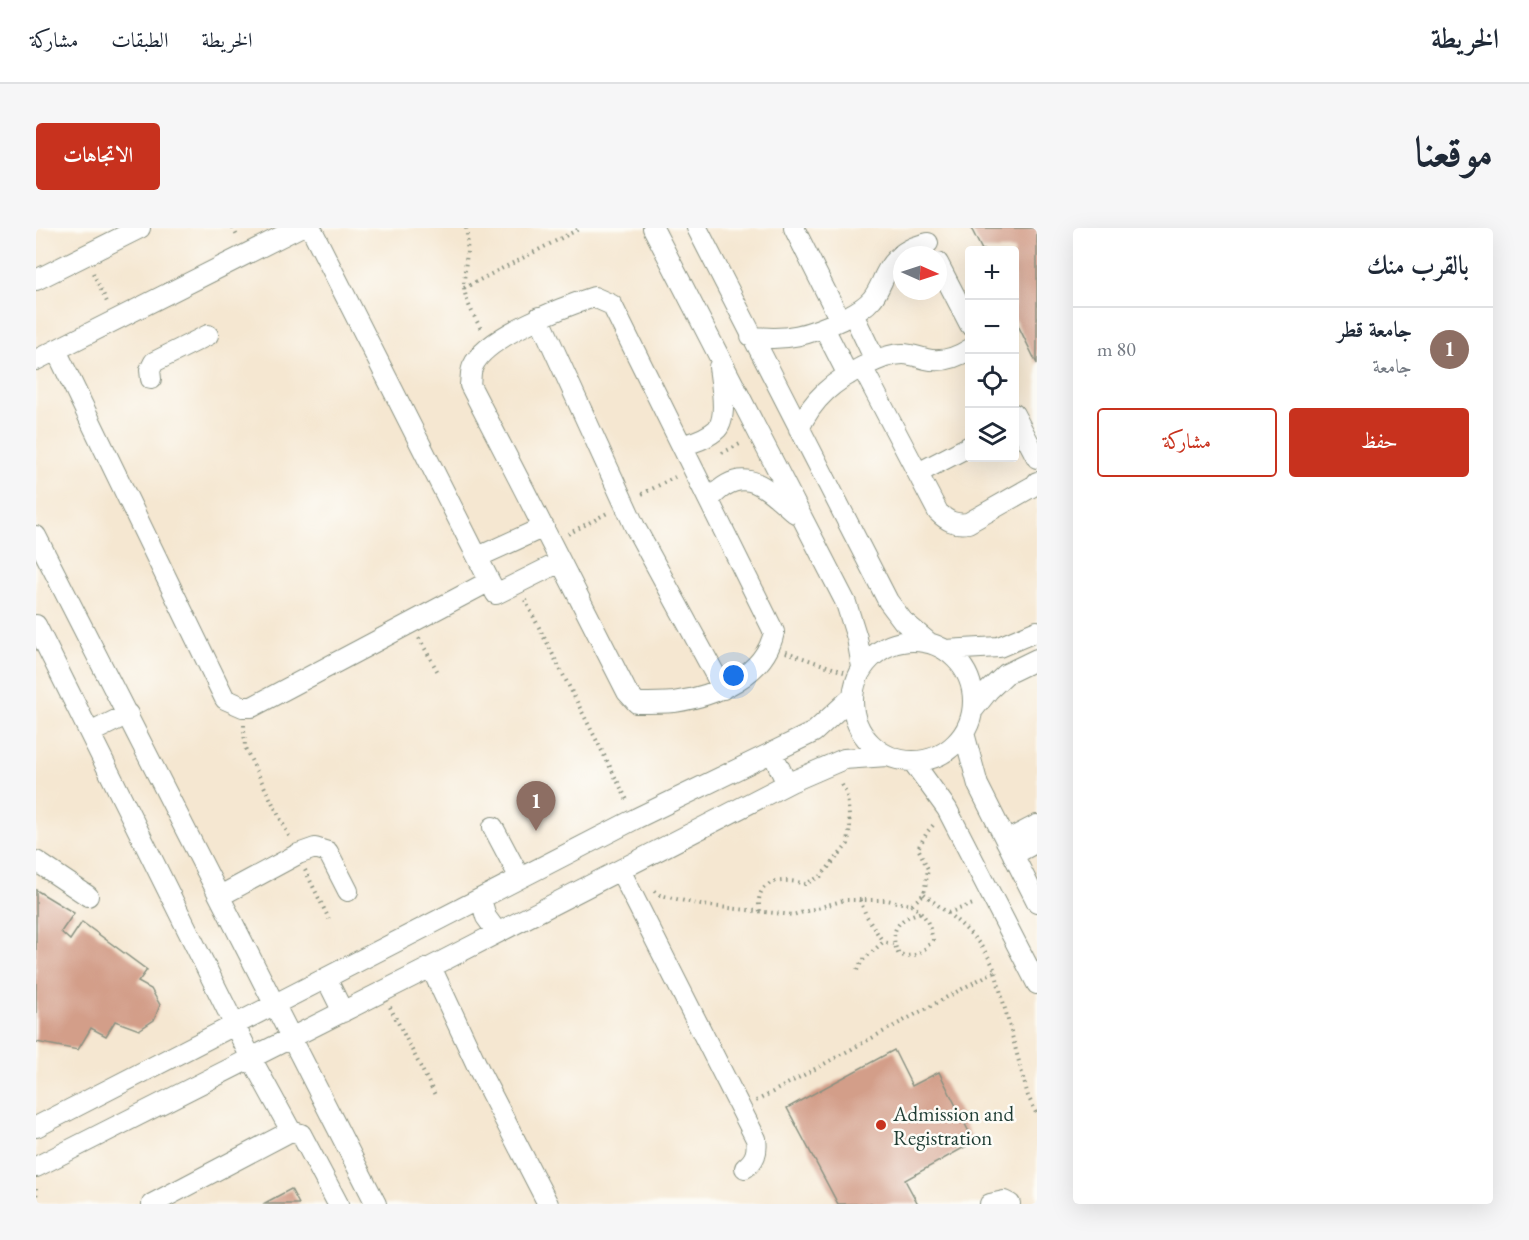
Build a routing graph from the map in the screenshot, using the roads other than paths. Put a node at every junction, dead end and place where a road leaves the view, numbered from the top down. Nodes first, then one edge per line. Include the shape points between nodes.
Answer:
1 (140, 228) edge
2 (298, 228) edge
3 (310, 228) edge
4 (653, 228) edge
5 (697, 228) edge
6 (794, 228) edge
7 (928, 242) edge
8 (36, 280) edge
9 (947, 280) edge
10 (539, 317) junction
11 (965, 317) edge
12 (839, 321) junction
13 (208, 335) dead end
14 (751, 336) junction
15 (716, 347) junction
16 (56, 351) junction
17 (965, 351) edge
18 (36, 360) edge
19 (862, 367) junction
20 (151, 379) dead end
21 (1019, 425) edge
22 (799, 429) junction
23 (682, 446) junction
24 (965, 448) edge
25 (1037, 458) edge
26 (918, 473) junction
27 (1037, 482) edge
28 (709, 500) junction
29 (804, 521) junction
30 (548, 535) junction
31 (36, 536) edge
32 (478, 557) junction
33 (560, 562) junction
34 (492, 588) junction
35 (36, 625) edge
36 (1037, 631) edge
37 (937, 646) junction
38 (999, 646) junction
39 (1037, 659) edge
40 (1013, 671) junction
41 (860, 672) junction
42 (723, 689) junction
43 (852, 697) junction
44 (973, 710) junction
45 (128, 714) junction
46 (90, 733) junction
47 (964, 733) junction
48 (772, 752) junction
49 (887, 756) junction
50 (913, 762) junction
51 (787, 784) junction
52 (1037, 825) edge
53 (493, 827) dead end
54 (1037, 842) edge
55 (1009, 848) junction
56 (36, 861) edge
57 (626, 867) junction
58 (520, 878) junction
59 (348, 891) dead end
60 (88, 896) dead end
61 (220, 896) junction
62 (481, 899) junction
63 (1037, 902) edge
64 (497, 932) junction
65 (431, 967) junction
66 (326, 978) junction
67 (1037, 984) edge
68 (275, 1004) junction
69 (343, 1012) junction
70 (237, 1025) junction
71 (291, 1038) junction
72 (251, 1058) junction
73 (36, 1127) edge
74 (291, 1131) junction
75 (36, 1167) edge
76 (745, 1168) dead end
77 (152, 1204) edge
78 (338, 1204) edge
79 (376, 1204) edge
80 (548, 1204) edge
81 (990, 1204) edge
82 (1010, 1204) edge

1 - 8 street
2 - 16 street
3 - 32 street
4 - 15 street
5 - 14 street
6 - 12 street
7 - 12 street via 901,254 888,268 873,299
9 - 11 street
10 - 23 street via 594,297 612,305
10 - 30 street via 479,356 472,367 470,385
10 - 42 street via 624,503
12 - 14 street via 810,334 788,338
12 - 19 street
12 - 19 street
13 - 20 street via 154,362
14 - 22 street
15 - 23 street via 722,389 718,428
15 - 29 street
16 - 18 street
16 - 34 street via 225,699 243,707 252,706 410,622
17 - 19 street via 938,360 906,354 885,356
19 - 22 street via 827,388 810,407
19 - 26 street
21 - 25 street
22 - 37 street via 888,601 903,621
23 - 28 street
24 - 26 street
26 - 27 street via 943,517 961,524
28 - 29 street via 720,487 734,480 750,480 770,491
28 - 42 street via 774,632 771,647 759,665
29 - 41 street via 846,603 857,638
30 - 32 street
30 - 33 street
31 - 45 street
32 - 34 street
33 - 34 street via 516,584
33 - 42 street via 627,692 637,703 674,702
35 - 46 street
36 - 38 street
37 - 38 street
37 - 41 street via 903,641 891,644 875,654
37 - 44 street via 954,657 967,676
38 - 40 street
39 - 40 street
40 - 44 street via 989,690
41 - 43 street
43 - 48 street via 814,732
43 - 49 street via 861,732
44 - 47 street
45 - 46 street
45 - 61 street
46 - 70 street
47 - 50 street via 942,754
47 - 55 street via 978,785
48 - 51 street
48 - 58 street
49 - 50 street
49 - 51 street via 852,758
50 - 67 street via 948,809
51 - 57 street
52 - 55 street
53 - 58 street
54 - 55 street
55 - 63 street
56 - 60 street
57 - 64 street
57 - 76 street via 756,1139 752,1163
58 - 62 street
59 - 61 street via 328,852 315,848
61 - 68 street
62 - 64 street via 486,917
62 - 66 street
64 - 65 street
65 - 69 street
65 - 80 street
66 - 68 street
66 - 69 street
68 - 70 street
68 - 71 street
69 - 71 street
70 - 72 street
70 - 73 street
71 - 72 street
71 - 79 street
72 - 74 street
72 - 75 street
74 - 77 street
74 - 78 street via 302,1134
81 - 82 street

